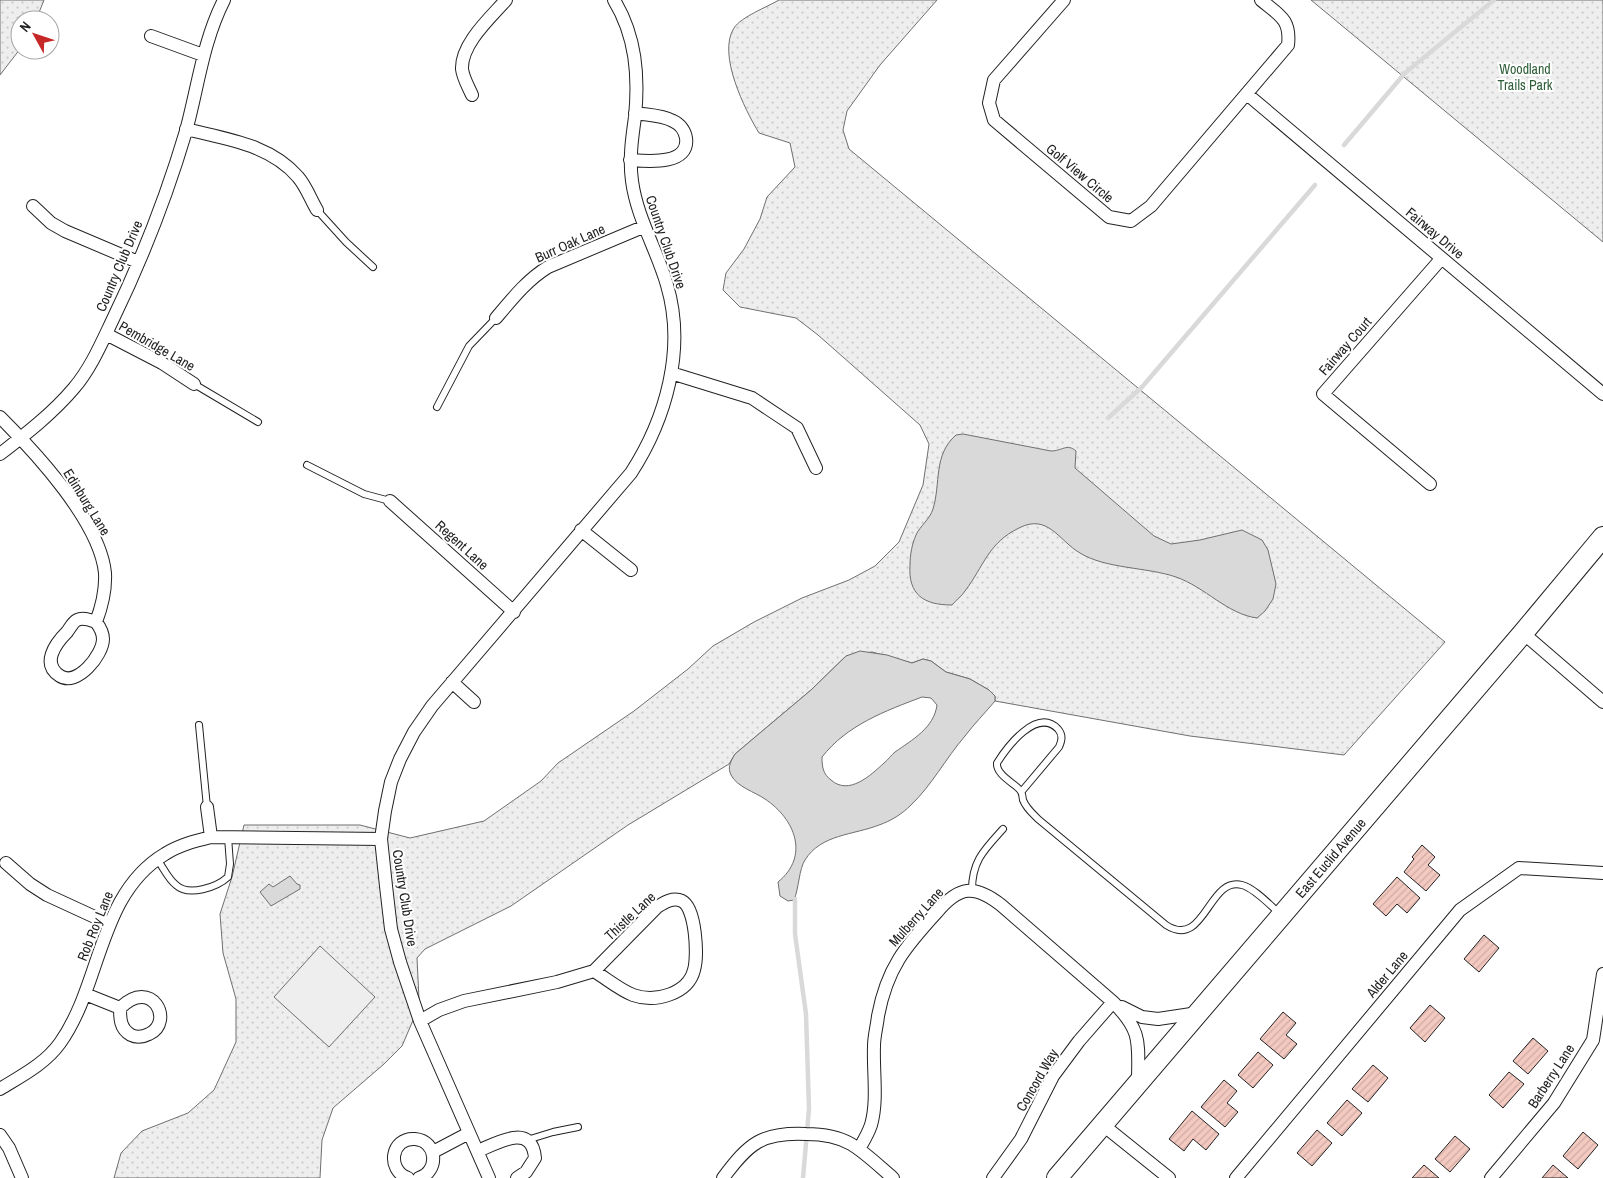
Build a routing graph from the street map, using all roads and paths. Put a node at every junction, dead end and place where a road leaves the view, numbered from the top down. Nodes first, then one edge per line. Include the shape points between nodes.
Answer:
1 (224, 0) edge
2 (506, 0) edge
3 (614, 0) edge
4 (1064, 0) edge
5 (1261, 0) edge
6 (151, 36) dead end
7 (204, 55) junction
8 (472, 95) dead end
9 (1248, 95) junction
10 (635, 113) junction
11 (186, 129) junction
12 (630, 160) junction
13 (33, 206) dead end
14 (317, 210) joint
15 (643, 227) junction
16 (1441, 259) junction
17 (138, 262) junction
18 (373, 267) dead end
19 (496, 318) joint
20 (106, 334) junction
21 (671, 373) junction
22 (194, 384) joint
23 (1603, 394) edge
24 (437, 407) dead end
25 (0, 417) edge
26 (258, 422) dead end
27 (20, 438) junction
28 (0, 454) edge
29 (307, 465) dead end
30 (816, 468) dead end
31 (1430, 484) dead end
32 (390, 501) joint
33 (581, 530) junction
34 (1603, 537) edge
35 (631, 570) dead end
36 (514, 612) junction
37 (96, 622) junction
38 (1523, 634) junction
39 (452, 682) junction
40 (474, 702) dead end
41 (1603, 702) edge
42 (199, 725) dead end
43 (1022, 791) junction
44 (208, 807) joint
45 (1003, 829) dead end
46 (228, 836) junction
47 (211, 837) junction
48 (381, 839) junction
49 (158, 859) junction
50 (6, 863) dead end
51 (1603, 873) edge
52 (972, 890) junction
53 (1282, 915) junction
54 (110, 924) junction
55 (594, 971) junction
56 (1603, 974) edge
57 (85, 994) junction
58 (1113, 1002) junction
59 (120, 1008) dead end
60 (1198, 1013) junction
61 (420, 1021) junction
62 (1138, 1084) junction
63 (0, 1089) edge
64 (1102, 1125) junction
65 (578, 1127) dead end
66 (469, 1134) junction
67 (0, 1135) edge
68 (527, 1140) junction
69 (859, 1149) junction
70 (478, 1151) junction
71 (432, 1152) junction
72 (22, 1178) edge
73 (408, 1178) edge
74 (419, 1178) edge
75 (489, 1178) edge
76 (517, 1178) edge
77 (723, 1178) edge
78 (893, 1178) edge
79 (993, 1178) edge
80 (1057, 1178) edge
81 (1169, 1178) edge
82 (1236, 1178) edge
83 (1491, 1178) edge

1 - 7 street, Country Club Drive
2 - 8 street via 469,44 464,56 462,71
3 - 10 street, Country Club Drive via 626,24 636,60
4 - 9 street, Golf View Circle via 994,80 989,103 994,120 1109,217 1131,221 1151,206
5 - 9 street, Golf View Circle via 1284,20 1290,32 1288,46
6 - 7 street
7 - 11 street, Country Club Drive
9 - 16 street, Fairway Drive
10 - 12 street, Country Club Drive
10 - 12 street via 673,120 681,126 687,140 679,155 669,160
11 - 14 street via 268,152 299,178
11 - 17 street, Country Club Drive
12 - 15 street, Country Club Drive
13 - 17 street via 65,231
14 - 18 lane
15 - 19 street, Burr Oak Lane via 541,271
15 - 21 street, Country Club Drive via 667,286 673,313
16 - 23 street, Fairway Drive
16 - 31 street, Fairway Court via 1323,394
17 - 20 street, Country Club Drive
19 - 24 lane via 469,346
20 - 22 street, Pembridge Lane
20 - 27 street, Country Club Drive via 74,388
21 - 30 street via 752,398 797,428
21 - 33 street, Country Club Drive via 657,426 646,450 631,473
22 - 26 lane
25 - 27 street, Edinburg Lane
27 - 28 street, Country Club Drive
27 - 37 street, Edinburg Lane via 67,493 100,552 105,573 105,595
29 - 32 lane via 364,494
32 - 36 street, Regent Lane
33 - 35 street
33 - 36 street, Country Club Drive
34 - 38 main road, East Euclid Avenue
36 - 39 street, Country Club Drive
37 - 37 street via 85,618 77,620 52,652 54,672 62,678 79,676 96,659 104,638
38 - 41 street
38 - 53 main road, East Euclid Avenue
39 - 40 street
39 - 48 street, Country Club Drive via 414,732 400,759 391,782
42 - 44 lane
43 - 43 lane via 1059,747 1061,734 1053,725 1036,723 1029,727 997,763 999,772
43 - 53 lane via 1029,810 1038,819 1174,930 1190,929 1219,893 1232,884 1246,886
44 - 47 street
45 - 52 lane via 975,865
46 - 47 street, Rob Roy Lane
46 - 48 street, Rob Roy Lane
46 - 49 lane via 228,877 214,885 181,889
47 - 49 street, Rob Roy Lane via 185,844
48 - 61 street, Country Club Drive via 392,930
49 - 54 street, Rob Roy Lane via 124,893
50 - 54 street via 47,895
51 - 82 street, Alder Lane via 1519,868 1460,910
52 - 58 street via 982,892 1001,905
52 - 69 street, Mulberry Lane via 953,895 945,902 900,955 888,977 874,1044 874,1112
53 - 60 main road, East Euclid Avenue
54 - 57 street, Rob Roy Lane
55 - 55 street, Thistle Lane via 657,907 675,899 688,906 693,919 696,958 694,971 683,987 660,998 645,998 632,995
55 - 61 street, Thistle Lane via 549,984 464,1001
56 - 83 street, Barberry Lane via 1592,1040 1554,1103
57 - 59 street
57 - 63 street, Rob Roy Lane via 60,1044 49,1056
58 - 60 street via 1142,1017 1158,1019
58 - 62 street via 1128,1018 1138,1040
58 - 79 street, Concord Way via 1053,1076 1022,1139
60 - 62 main road, East Euclid Avenue
61 - 66 street, Country Club Drive
62 - 64 main road, East Euclid Avenue
64 - 80 main road, East Euclid Avenue
64 - 81 street
65 - 68 lane
66 - 70 street, Country Club Drive
66 - 71 street
67 - 72 street
68 - 70 street via 514,1137
68 - 76 street via 532,1145 535,1158 526,1172
69 - 77 street via 839,1138 816,1134 777,1134 756,1142 737,1159
69 - 78 street
70 - 75 street, Country Club Drive
71 - 73 street via 425,1142 414,1138 398,1147 394,1152 394,1164 400,1174
71 - 74 street via 431,1169

